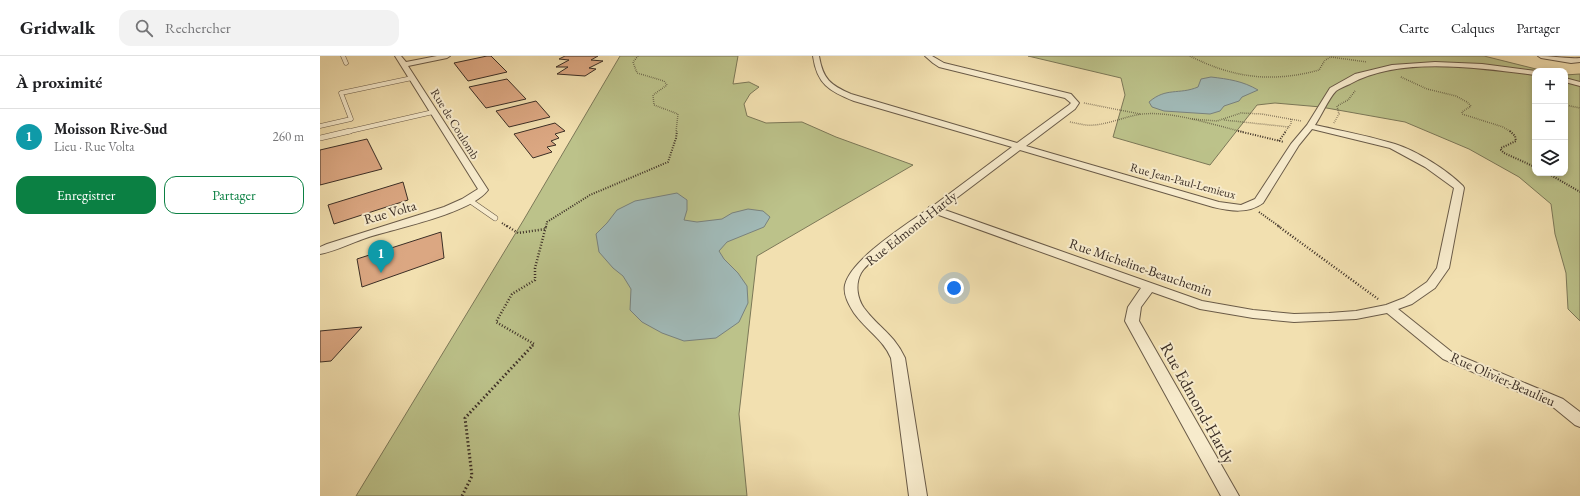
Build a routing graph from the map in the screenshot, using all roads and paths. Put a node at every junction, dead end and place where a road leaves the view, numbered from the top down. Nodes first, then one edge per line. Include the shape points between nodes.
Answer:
1 (343, 56) edge
2 (398, 56) edge
3 (447, 56) edge
4 (638, 56) edge
5 (816, 56) edge
6 (928, 56) edge
7 (1190, 56) edge
8 (1541, 56) edge
9 (1580, 60) edge
10 (346, 63) dead end
11 (1369, 63) dead end
12 (404, 64) junction
13 (1539, 68) edge
14 (1532, 73) edge
15 (1396, 75) dead end
16 (412, 78) junction
17 (1568, 81) edge
18 (1580, 84) edge
19 (1359, 88) dead end
20 (1071, 100) junction
21 (1568, 106) edge
22 (1580, 108) edge
23 (434, 112) junction
24 (1143, 114) junction
25 (1180, 118) junction
26 (1056, 119) junction
27 (1291, 119) junction
28 (1221, 120) junction
29 (1305, 123) junction
30 (320, 126) edge
31 (1331, 126) dead end
32 (1290, 127) junction
33 (320, 138) edge
34 (1279, 141) junction
35 (1295, 144) junction
36 (1019, 146) junction
37 (1532, 166) edge
38 (1552, 176) edge
39 (1580, 192) edge
40 (469, 200) junction
41 (1248, 206) junction
42 (933, 209) junction
43 (495, 218) joint
44 (546, 229) junction
45 (320, 251) edge
46 (1150, 287) junction
47 (1389, 308) junction
48 (1580, 421) edge
49 (462, 496) edge
50 (918, 496) edge
51 (1230, 496) edge

1 - 10 lane
2 - 12 street, Rue de Coulomb
3 - 12 street
4 - 44 path via 633,62 637,73 664,81 666,85 653,95 654,104 678,114 676,138 668,162 590,195 547,222
5 - 36 street, Rue Jean-Paul-Lemieux via 818,72 824,80 848,96
6 - 20 street via 942,65
7 - 11 path via 1221,70 1253,76 1305,74 1319,70 1325,60 1331,57
8 - 9 street
8 - 13 street
12 - 16 street, Rue de Coulomb
14 - 29 street, Rue Jean-Paul-Lemieux via 1440,64 1409,65 1371,72 1351,79 1333,90
15 - 37 path via 1424,88 1465,100 1471,106 1462,114 1510,130 1516,142 1501,150
16 - 23 street, Rue de Coulomb
16 - 30 lane via 342,93 351,119
17 - 18 street
19 - 31 path via 1348,100 1337,106 1339,114
20 - 24 path
20 - 26 street, Rue Edmond-Hardy via 1072,107
21 - 22 path
23 - 33 lane
23 - 40 street, Rue de Coulomb via 483,190
24 - 25 path
24 - 26 path via 1092,125
25 - 28 path
25 - 34 path
26 - 36 street, Rue Edmond-Hardy
27 - 28 path via 1241,113
27 - 29 path
27 - 32 path
28 - 32 path
29 - 35 street, Rue Jean-Paul-Lemieux
29 - 47 street, Rue Micheline-Beauchemin via 1393,146 1452,181 1459,188 1445,259 1438,277 1420,294
32 - 34 path
34 - 35 path
35 - 41 street, Rue Jean-Paul-Lemieux via 1259,201
36 - 41 street, Rue Jean-Paul-Lemieux via 1217,205 1235,208
36 - 42 street, Rue Edmond-Hardy
38 - 39 path
40 - 43 lane
40 - 45 street, Rue Volta via 446,211 341,242
41 - 47 path
42 - 46 street, Rue Micheline-Beauchemin
42 - 50 street, Rue Edmond-Hardy via 868,260 854,275 851,284 857,308 894,348 898,358
43 - 44 path via 518,233
44 - 49 path via 535,268 536,280 512,294 496,322 534,344 464,418 472,476
46 - 47 street, Rue Micheline-Beauchemin via 1200,305 1294,318 1356,315
46 - 51 street, Rue Edmond-Hardy via 1134,306 1131,313 1132,321
47 - 48 street, Rue Olivier-Beaulieu via 1448,356 1558,403

